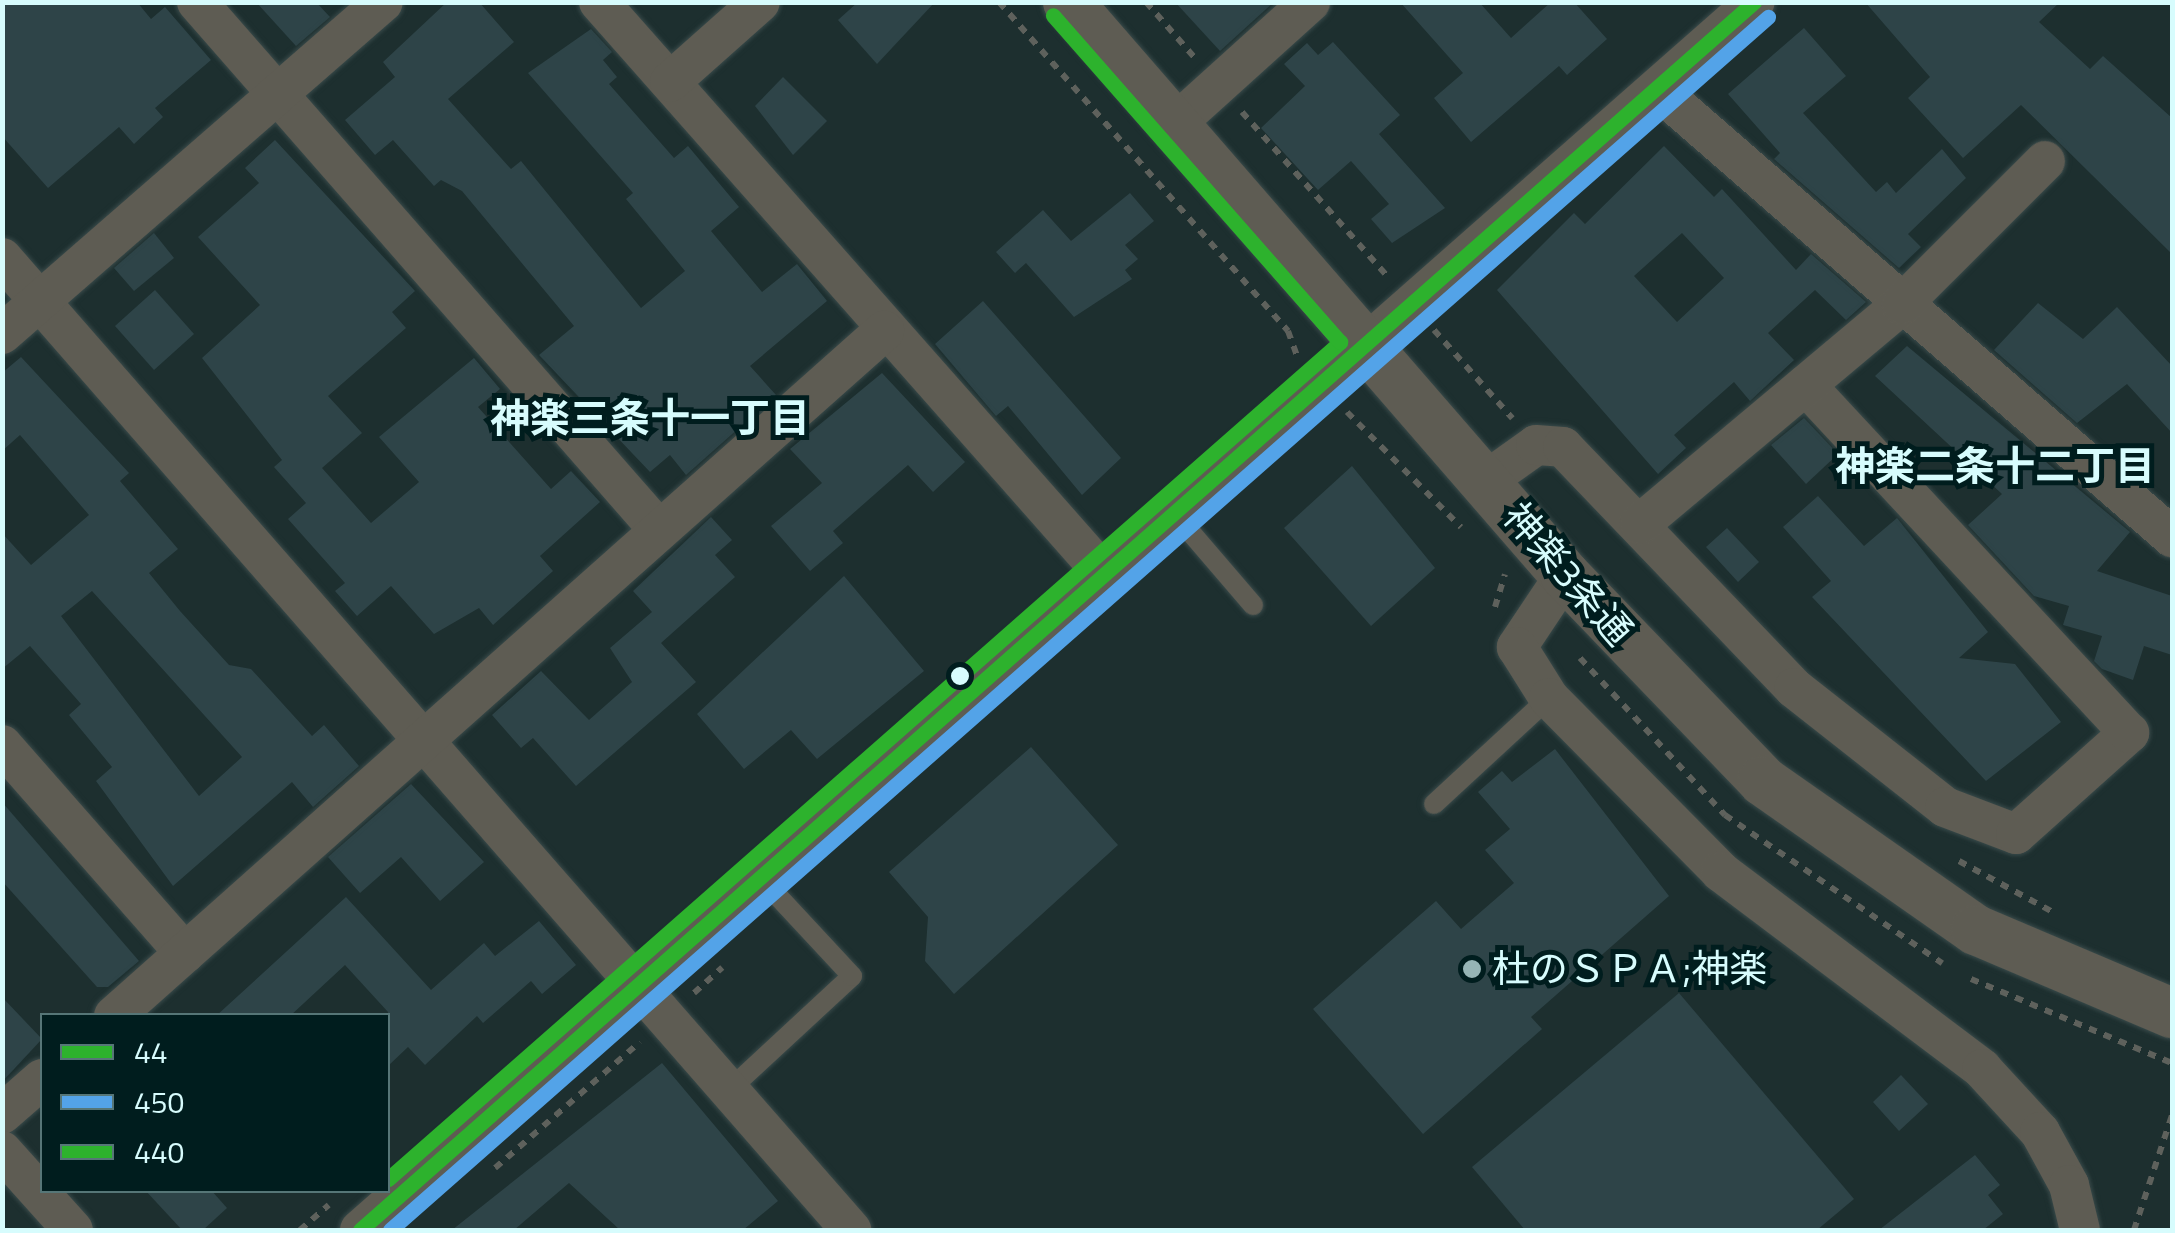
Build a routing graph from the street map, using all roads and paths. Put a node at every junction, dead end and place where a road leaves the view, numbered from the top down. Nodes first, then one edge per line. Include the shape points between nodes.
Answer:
1 (197, 2) edge
2 (383, 2) edge
3 (599, 2) edge
4 (760, 2) edge
5 (1000, 2) edge
6 (1068, 2) edge
7 (1146, 2) edge
8 (1310, 2) edge
9 (1754, 2) edge
10 (670, 82) junction
11 (1218, 85) junction
12 (1656, 89) junction
13 (278, 93) junction
14 (1174, 124) junction
15 (2045, 161) dead end
16 (2, 258) edge
17 (40, 300) junction
18 (1902, 304) junction
19 (1412, 305) junction
20 (884, 331) junction
21 (2, 334) edge
22 (1368, 344) junction
23 (1450, 347) dead end
24 (1294, 354) dead end
25 (1806, 384) junction
26 (1350, 415) dead end
27 (1365, 423) dead end
28 (1487, 480) junction
29 (1175, 514) junction
30 (1640, 524) junction
31 (658, 530) junction
32 (2172, 537) edge
33 (1105, 575) junction
34 (1565, 575) junction
35 (1252, 606) dead end
36 (1549, 698) junction
37 (422, 739) junction
38 (2, 745) edge
39 (1434, 804) dead end
40 (761, 878) junction
41 (184, 954) junction
42 (637, 986) junction
43 (117, 1013) edge
44 (2172, 1014) edge
45 (40, 1081) edge
46 (728, 1091) junction
47 (2, 1114) edge
48 (2172, 1115) edge
49 (2, 1151) edge
50 (390, 1182) edge
51 (376, 1193) edge
52 (347, 1216) edge
53 (73, 1230) edge
54 (300, 1230) edge
55 (851, 1230) edge
56 (2080, 1230) edge
57 (2134, 1230) edge

1 - 13 street
2 - 13 street
3 - 10 street
4 - 10 street
5 - 24 path via 1288,330
6 - 14 street, 神楽3条通
7 - 11 path
8 - 11 street
9 - 12 street
10 - 20 street
11 - 14 street
11 - 19 path
12 - 18 street
12 - 19 street
13 - 17 street
13 - 31 street
14 - 22 street, 神楽3条通
15 - 18 street
16 - 17 street
17 - 21 street
17 - 37 street
18 - 25 street
18 - 32 street
19 - 22 street
19 - 23 path
20 - 31 street
20 - 33 street
22 - 28 street, 神楽3条通
22 - 29 street
25 - 30 street
25 - 30 street via 2129,733 2016,834 1945,807 1794,688
26 - 27 path
28 - 30 street via 1536,445 1563,447
28 - 34 street, 神楽3条通
29 - 33 street
29 - 35 lane
31 - 37 street
33 - 40 street
34 - 36 street via 1517,647
34 - 44 street, 神楽3条通 via 1762,780 1866,859 1976,930
36 - 39 lane
36 - 56 street via 1721,872 1982,1070 2040,1132 2070,1184
37 - 41 street
37 - 42 street
38 - 41 street
40 - 42 street
40 - 46 lane via 852,976
41 - 43 street
42 - 46 street
42 - 50 street
45 - 47 street
46 - 55 street
48 - 57 path
49 - 53 street
51 - 52 street
52 - 54 path

